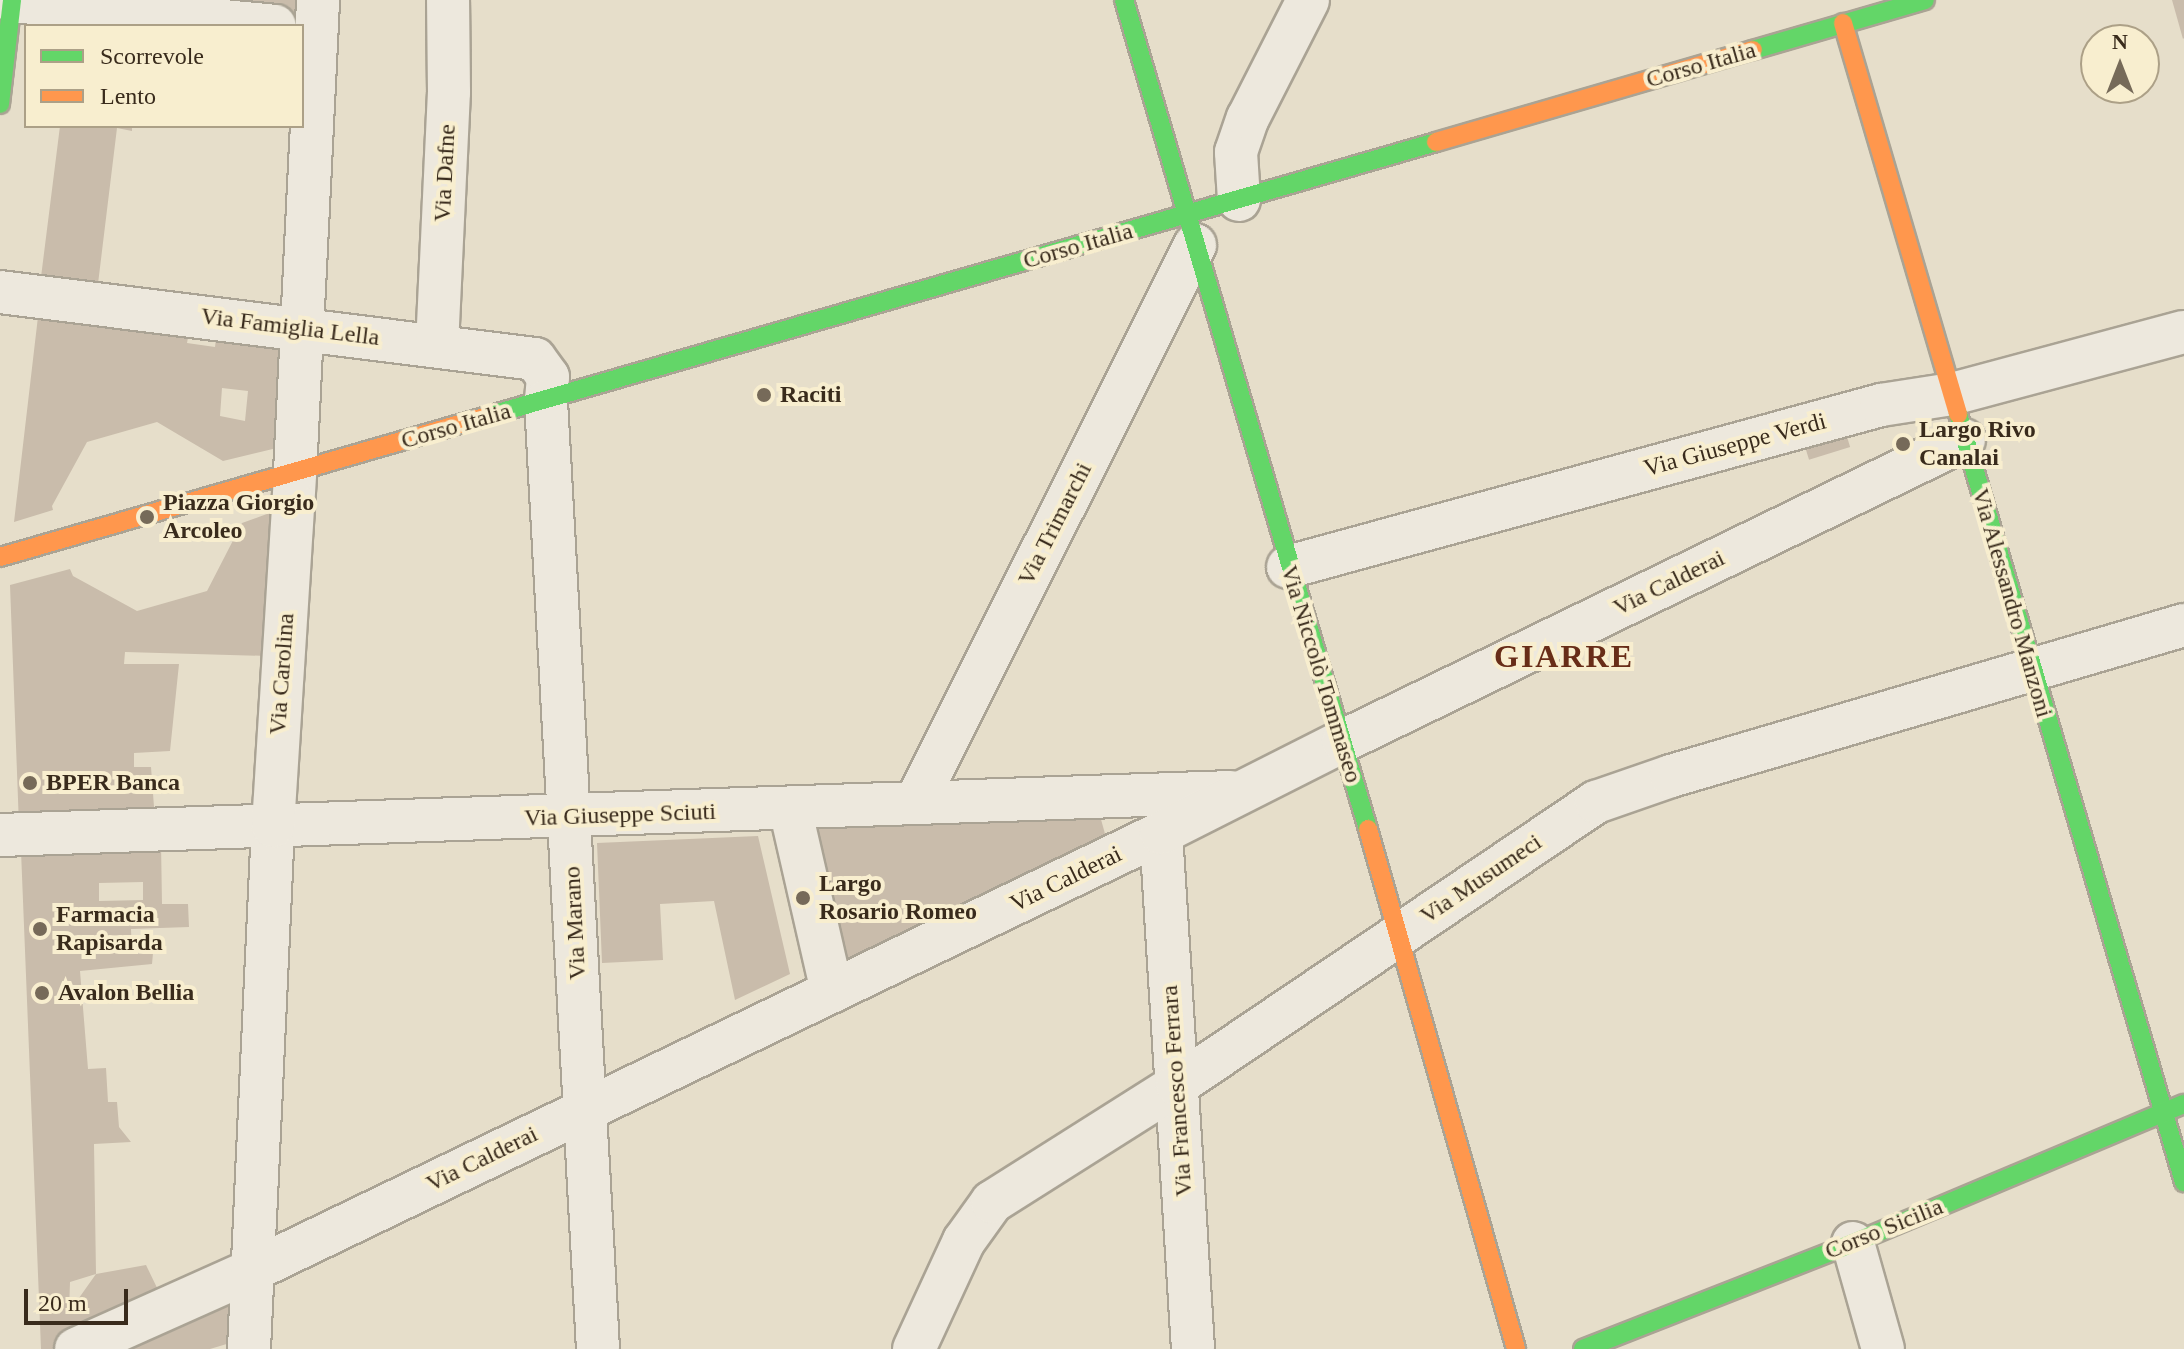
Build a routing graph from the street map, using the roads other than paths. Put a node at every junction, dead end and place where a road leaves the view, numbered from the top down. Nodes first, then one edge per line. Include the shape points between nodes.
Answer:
1 (448, 0) edge
2 (1124, 0) edge
3 (1308, 0) edge
4 (1925, 0) edge
5 (12, 1) edge
6 (1840, 12) edge
7 (312, 20) edge
8 (254, 24) edge
9 (0, 104) edge
10 (1239, 200) junction
11 (1190, 230) junction
12 (0, 292) edge
13 (301, 328) junction
14 (2184, 332) edge
15 (437, 346) junction
16 (1952, 394) junction
17 (546, 401) junction
18 (1964, 440) junction
19 (295, 472) junction
20 (0, 557) edge
21 (1288, 567) junction
22 (2184, 625) edge
23 (2031, 669) junction
24 (1343, 741) junction
25 (1240, 791) junction
26 (916, 802) junction
27 (790, 808) junction
28 (570, 817) junction
29 (273, 826) junction
30 (1161, 833) junction
31 (0, 835) edge
32 (1398, 935) junction
33 (832, 991) junction
34 (1177, 1085) junction
35 (2184, 1104) edge
36 (583, 1110) junction
37 (2163, 1113) junction
38 (2184, 1182) edge
39 (1853, 1243) junction
40 (253, 1270) junction
41 (76, 1349) edge
42 (249, 1349) edge
43 (598, 1349) edge
44 (914, 1349) edge
45 (1193, 1349) edge
46 (1516, 1349) edge
47 (1583, 1349) edge
48 (1883, 1349) edge

1 - 15 street, Via Dafne
2 - 11 street, Via Niccolò Tommaseo
3 - 10 street via 1236,152
4 - 6 street, Corso Italia
5 - 8 street
5 - 9 street
6 - 10 street, Corso Italia
6 - 16 street, Via Alessandro Manzoni
7 - 13 street, Via Carolina
10 - 11 street, Corso Italia
11 - 17 street, Corso Italia
11 - 21 street, Via Niccolò Tommaseo
11 - 26 street, Via Trimarchi
12 - 13 street, Via Famiglia Lella
13 - 15 street, Via Famiglia Lella
13 - 19 street, Via Carolina
14 - 16 street, Via Giuseppe Verdi
15 - 17 street, Via Famiglia Lella via 535,359 548,377
16 - 18 street, Via Alessandro Manzoni
16 - 21 street, Via Giuseppe Verdi via 1881,405
17 - 19 street, Corso Italia
17 - 28 street, Via Marano
18 - 23 street, Via Alessandro Manzoni
18 - 24 street, Via Calderai
19 - 20 street, Corso Italia
19 - 29 street, Via Carolina
21 - 24 street, Via Niccolò Tommaseo
22 - 23 street, Via Musumeci
23 - 32 street, Via Musumeci via 1596,802
23 - 37 street, Via Alessandro Manzoni
24 - 25 street, Via Calderai
24 - 32 street, Via Niccolò Tommaseo
25 - 26 street, Via Giuseppe Sciuti
25 - 30 street, Via Calderai
26 - 27 street, Via Giuseppe Sciuti
27 - 28 street, Via Giuseppe Sciuti
27 - 33 street
28 - 29 street, Via Giuseppe Sciuti
28 - 36 street, Via Marano
29 - 31 street, Via Giuseppe Sciuti
29 - 40 street, Via Carolina
30 - 33 street, Via Calderai
30 - 34 street, Via Francesco Ferrara
32 - 34 street, Via Musumeci
32 - 46 street, Via Niccolò Tommaseo
33 - 36 street, Via Calderai
34 - 44 street, Via Musumeci via 992,1202 964,1241
34 - 45 street, Via Francesco Ferrara
35 - 37 street, Corso Sicilia
36 - 40 street, Via Calderai
36 - 43 street, Via Marano
37 - 38 street, Via Alessandro Manzoni
37 - 39 street, Corso Sicilia
39 - 47 street, Corso Sicilia
39 - 48 street
40 - 41 street, Via Calderai
40 - 42 street, Via Carolina

